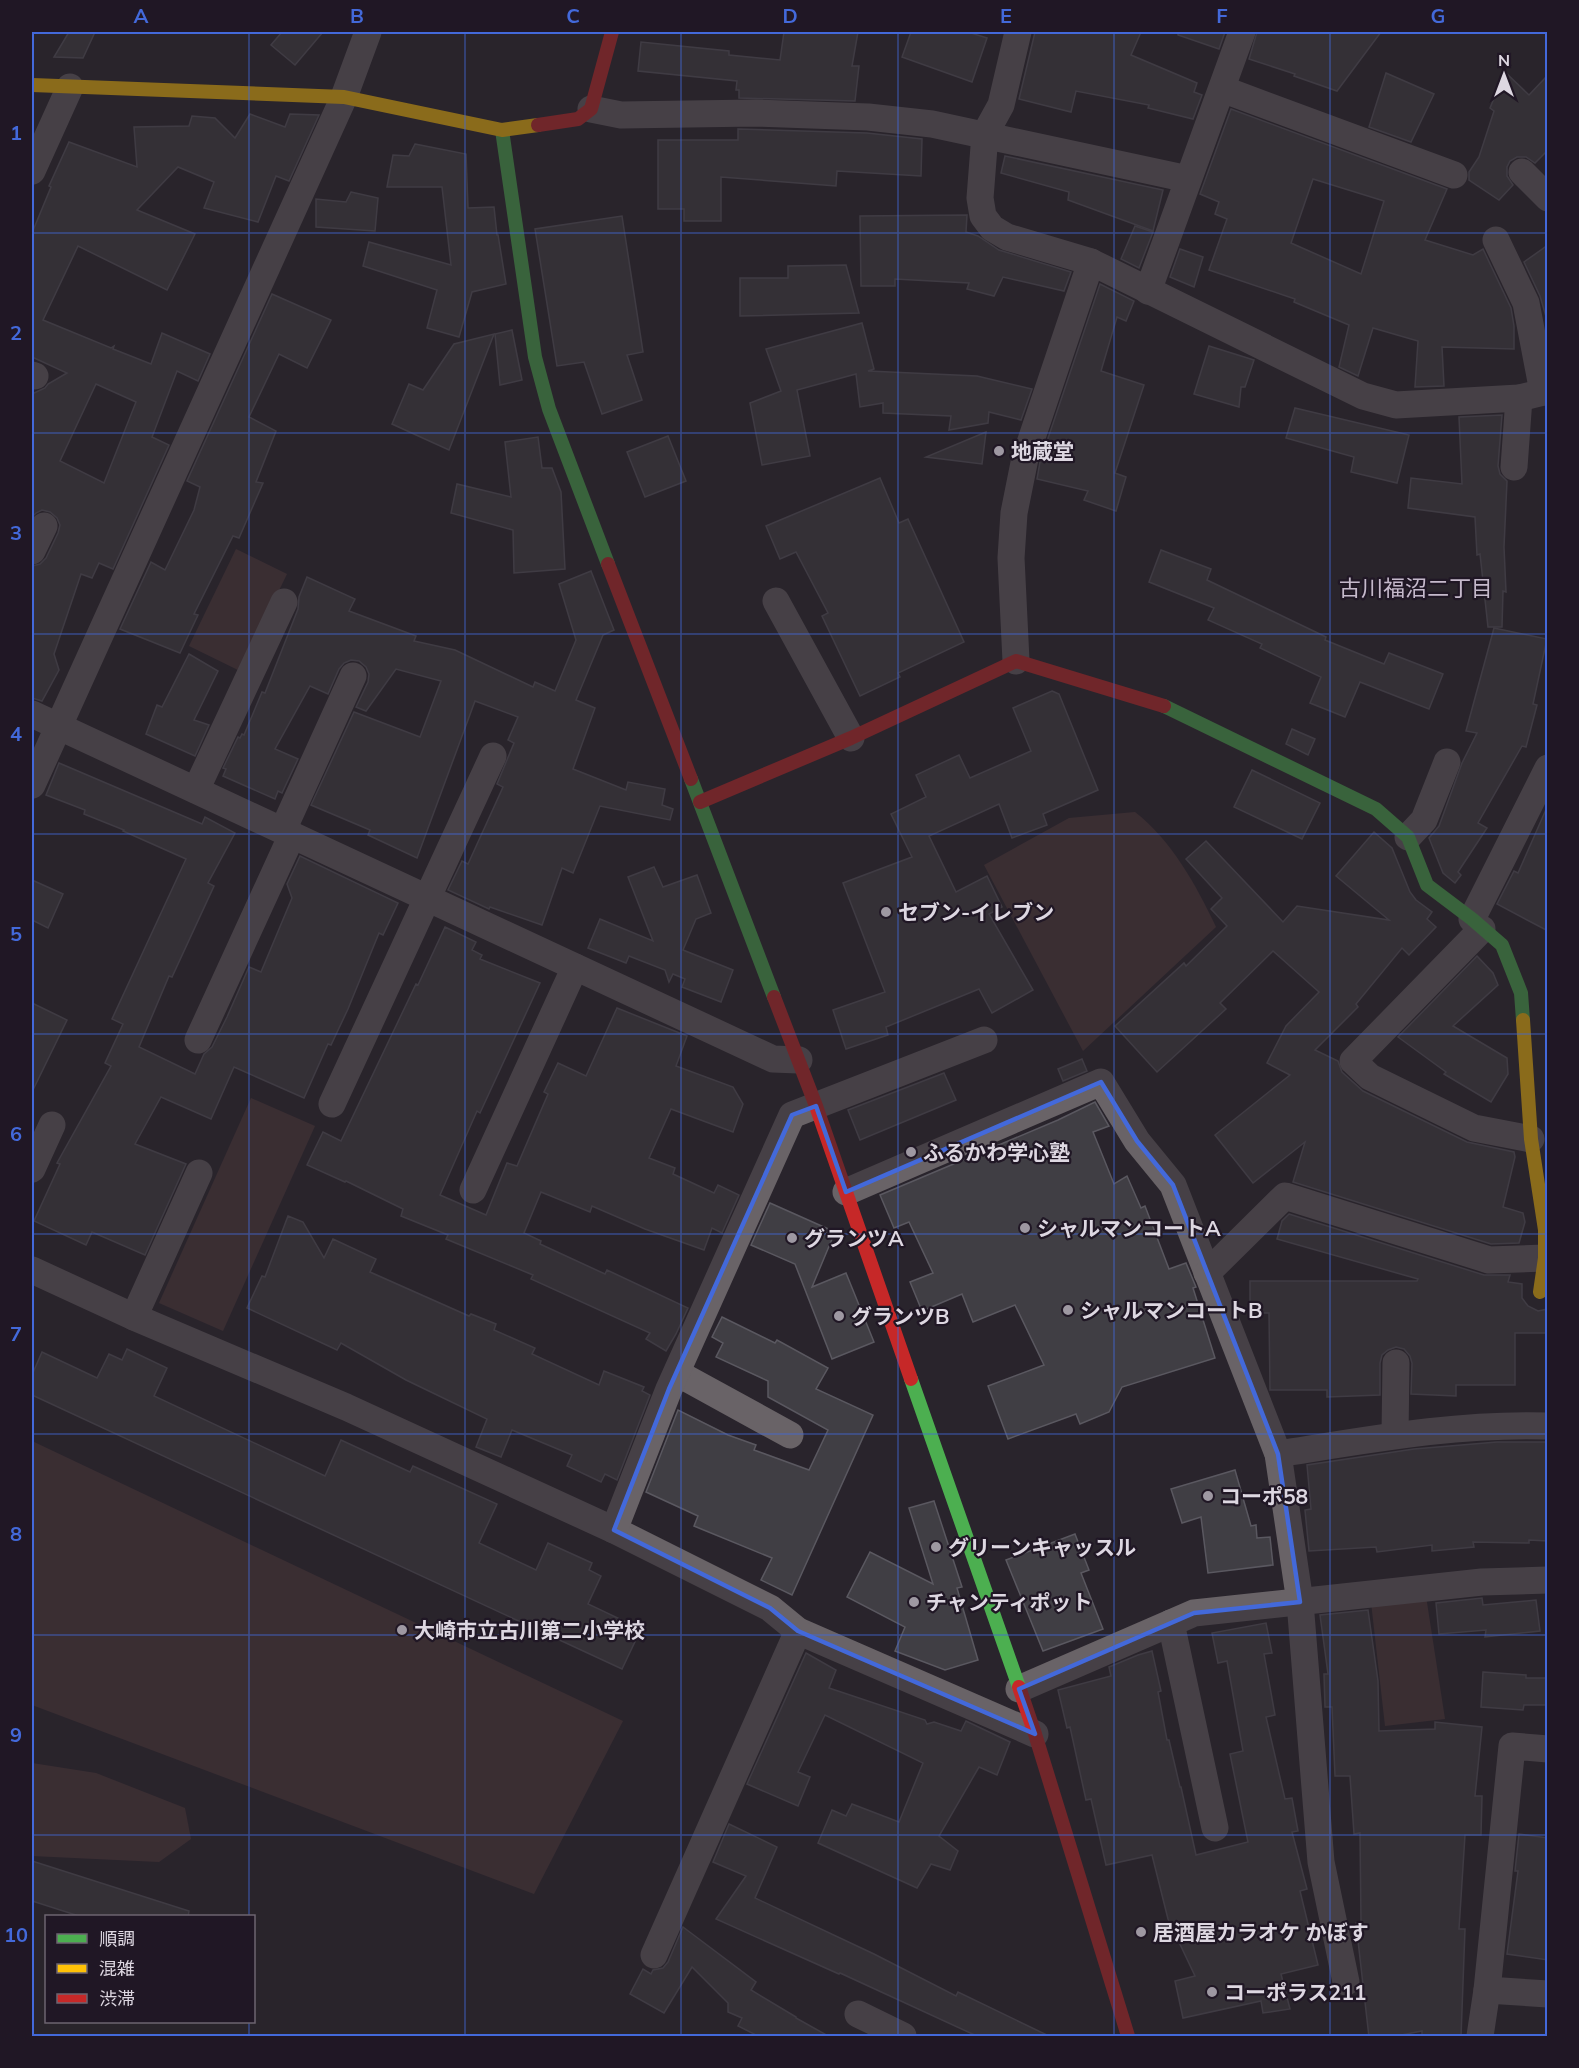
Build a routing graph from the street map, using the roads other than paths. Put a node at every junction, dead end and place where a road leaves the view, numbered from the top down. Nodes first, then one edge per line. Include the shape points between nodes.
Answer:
1 (368, 32) edge
2 (612, 32) edge
3 (1018, 32) edge
4 (1242, 32) edge
5 (32, 85) edge
6 (70, 87) junction
7 (1222, 89) junction
8 (344, 97) junction
9 (591, 109) junction
10 (502, 130) junction
11 (985, 134) junction
12 (32, 171) edge
13 (1522, 172) dead end
14 (1454, 175) dead end
15 (1188, 180) junction
16 (1548, 198) edge
17 (1496, 240) dead end
18 (1091, 262) junction
19 (1148, 291) junction
20 (1537, 394) edge
21 (1514, 467) dead end
22 (44, 526) dead end
23 (32, 551) edge
24 (776, 601) dead end
25 (284, 602) dead end
26 (1016, 661) junction
27 (353, 676) dead end
28 (32, 714) edge
29 (59, 726) junction
30 (851, 738) junction
31 (493, 756) dead end
32 (1447, 762) dead end
33 (1548, 768) edge
34 (32, 785) edge
35 (196, 790) junction
36 (700, 802) junction
37 (288, 833) junction
38 (1408, 837) junction
39 (428, 898) junction
40 (1477, 924) junction
41 (575, 967) junction
42 (198, 1040) dead end
43 (984, 1040) dead end
44 (800, 1060) junction
45 (332, 1104) dead end
46 (816, 1106) junction
47 (52, 1125) dead end
48 (1531, 1139) junction
49 (32, 1169) edge
50 (199, 1173) dead end
51 (473, 1190) dead end
52 (846, 1192) junction
53 (1546, 1229) edge
54 (1545, 1258) junction
55 (32, 1270) edge
56 (1207, 1273) junction
57 (1540, 1292) dead end
58 (134, 1317) junction
59 (1396, 1363) dead end
60 (677, 1373) junction
61 (1548, 1426) edge
62 (790, 1435) dead end
63 (1395, 1435) junction
64 (1278, 1454) junction
65 (614, 1530) junction
66 (1548, 1580) edge
67 (1300, 1602) junction
68 (1171, 1623) junction
69 (798, 1631) junction
70 (1019, 1689) junction
71 (1035, 1734) junction
72 (1548, 1749) edge
73 (1215, 1828) dead end
74 (654, 1955) dead end
75 (1346, 1982) dead end
76 (1486, 1990) junction
77 (1548, 1994) edge
78 (858, 2014) dead end
79 (903, 2037) edge
80 (1128, 2037) edge
81 (1480, 2037) edge

1 - 8 street
2 - 9 street
3 - 11 street via 1001,105
4 - 7 street
5 - 6 street
6 - 8 street
6 - 12 street
7 - 14 street
7 - 15 street
8 - 10 street
8 - 29 street
9 - 10 street via 578,119
9 - 11 street via 621,115 756,113 868,117
10 - 36 street via 535,357 549,409
11 - 15 street
11 - 18 street via 980,198 992,228 1006,237
13 - 16 street
15 - 19 street
17 - 20 street via 1526,303
18 - 19 street
18 - 26 street via 1025,458 1018,491 1011,558
19 - 20 street via 1363,396 1396,405
20 - 21 street
22 - 23 street
24 - 30 street
25 - 35 street
26 - 30 street
26 - 38 street via 1164,706 1376,809
27 - 37 street
28 - 29 street
29 - 34 street
29 - 35 street
30 - 36 street
31 - 39 street
32 - 38 street via 1424,820
33 - 40 street
35 - 37 street
36 - 44 street
37 - 39 street
37 - 42 street
38 - 40 street via 1427,885
39 - 41 street
39 - 45 street
40 - 48 street via 1502,945 1521,993
40 - 48 street via 1353,1060 1371,1077 1474,1128
41 - 44 street via 773,1059
41 - 51 street
43 - 46 street
44 - 46 street
46 - 52 street
46 - 60 street via 792,1115
47 - 49 street
48 - 53 street
50 - 58 street
52 - 56 street via 1101,1082 1137,1141 1173,1185
52 - 70 street
53 - 54 street
54 - 56 street via 1489,1260 1285,1196
54 - 57 street
55 - 58 street
56 - 64 street
58 - 65 street via 346,1407
59 - 63 street
60 - 62 street
60 - 65 street
61 - 63 street via 1496,1426
63 - 64 street
64 - 67 street
65 - 69 street via 770,1608
66 - 67 street via 1482,1582
67 - 68 street via 1194,1613
67 - 75 street via 1321,1862
68 - 70 street
68 - 73 street
69 - 71 street
69 - 74 street
70 - 71 street
71 - 80 street
72 - 76 street via 1512,1746
76 - 77 street
76 - 81 street
78 - 79 street

